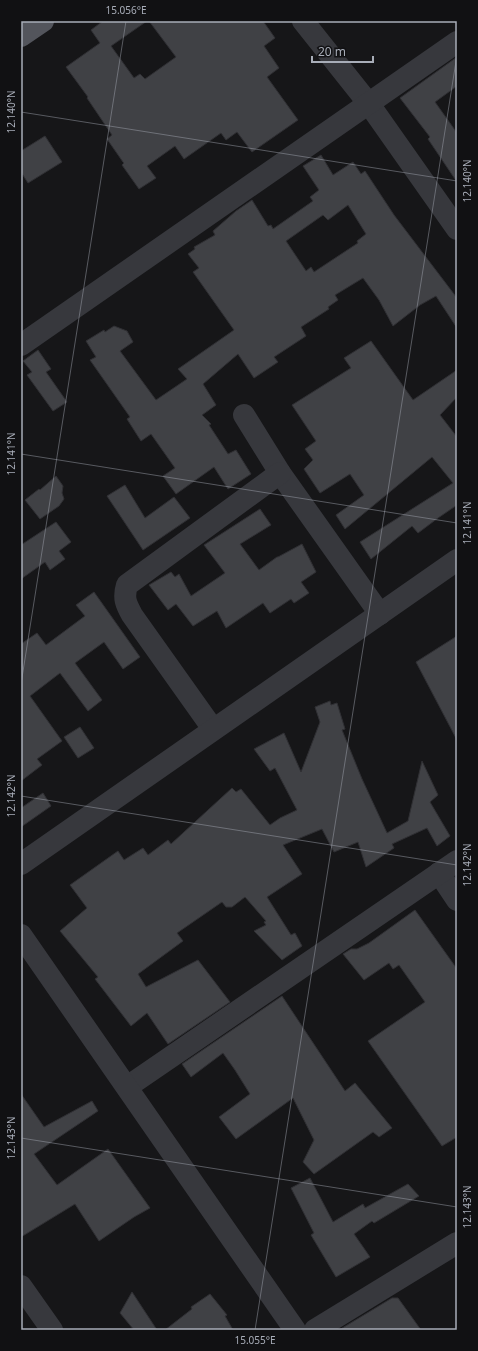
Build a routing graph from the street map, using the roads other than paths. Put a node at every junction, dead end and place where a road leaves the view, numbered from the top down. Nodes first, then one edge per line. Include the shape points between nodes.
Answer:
1 (43, 21) edge
2 (303, 21) edge
3 (21, 36) edge
4 (457, 42) edge
5 (369, 104) junction
6 (457, 229) edge
7 (21, 345) edge
8 (244, 415) dead end
9 (280, 473) junction
10 (457, 560) edge
11 (380, 614) junction
12 (213, 729) junction
13 (21, 864) edge
14 (448, 867) edge
15 (457, 900) edge
16 (21, 935) edge
17 (127, 1087) junction
18 (457, 1243) edge
19 (21, 1286) edge
20 (52, 1330) edge
21 (295, 1330) edge
22 (315, 1330) edge

1 - 3 main road
2 - 5 street
4 - 5 street
5 - 6 street
5 - 7 street
8 - 9 street
9 - 11 street
9 - 12 street via 127,585 124,594 132,615
10 - 11 street
11 - 12 street
12 - 13 street
14 - 15 street
14 - 17 street
16 - 17 street
17 - 21 street
18 - 22 street
19 - 20 street

